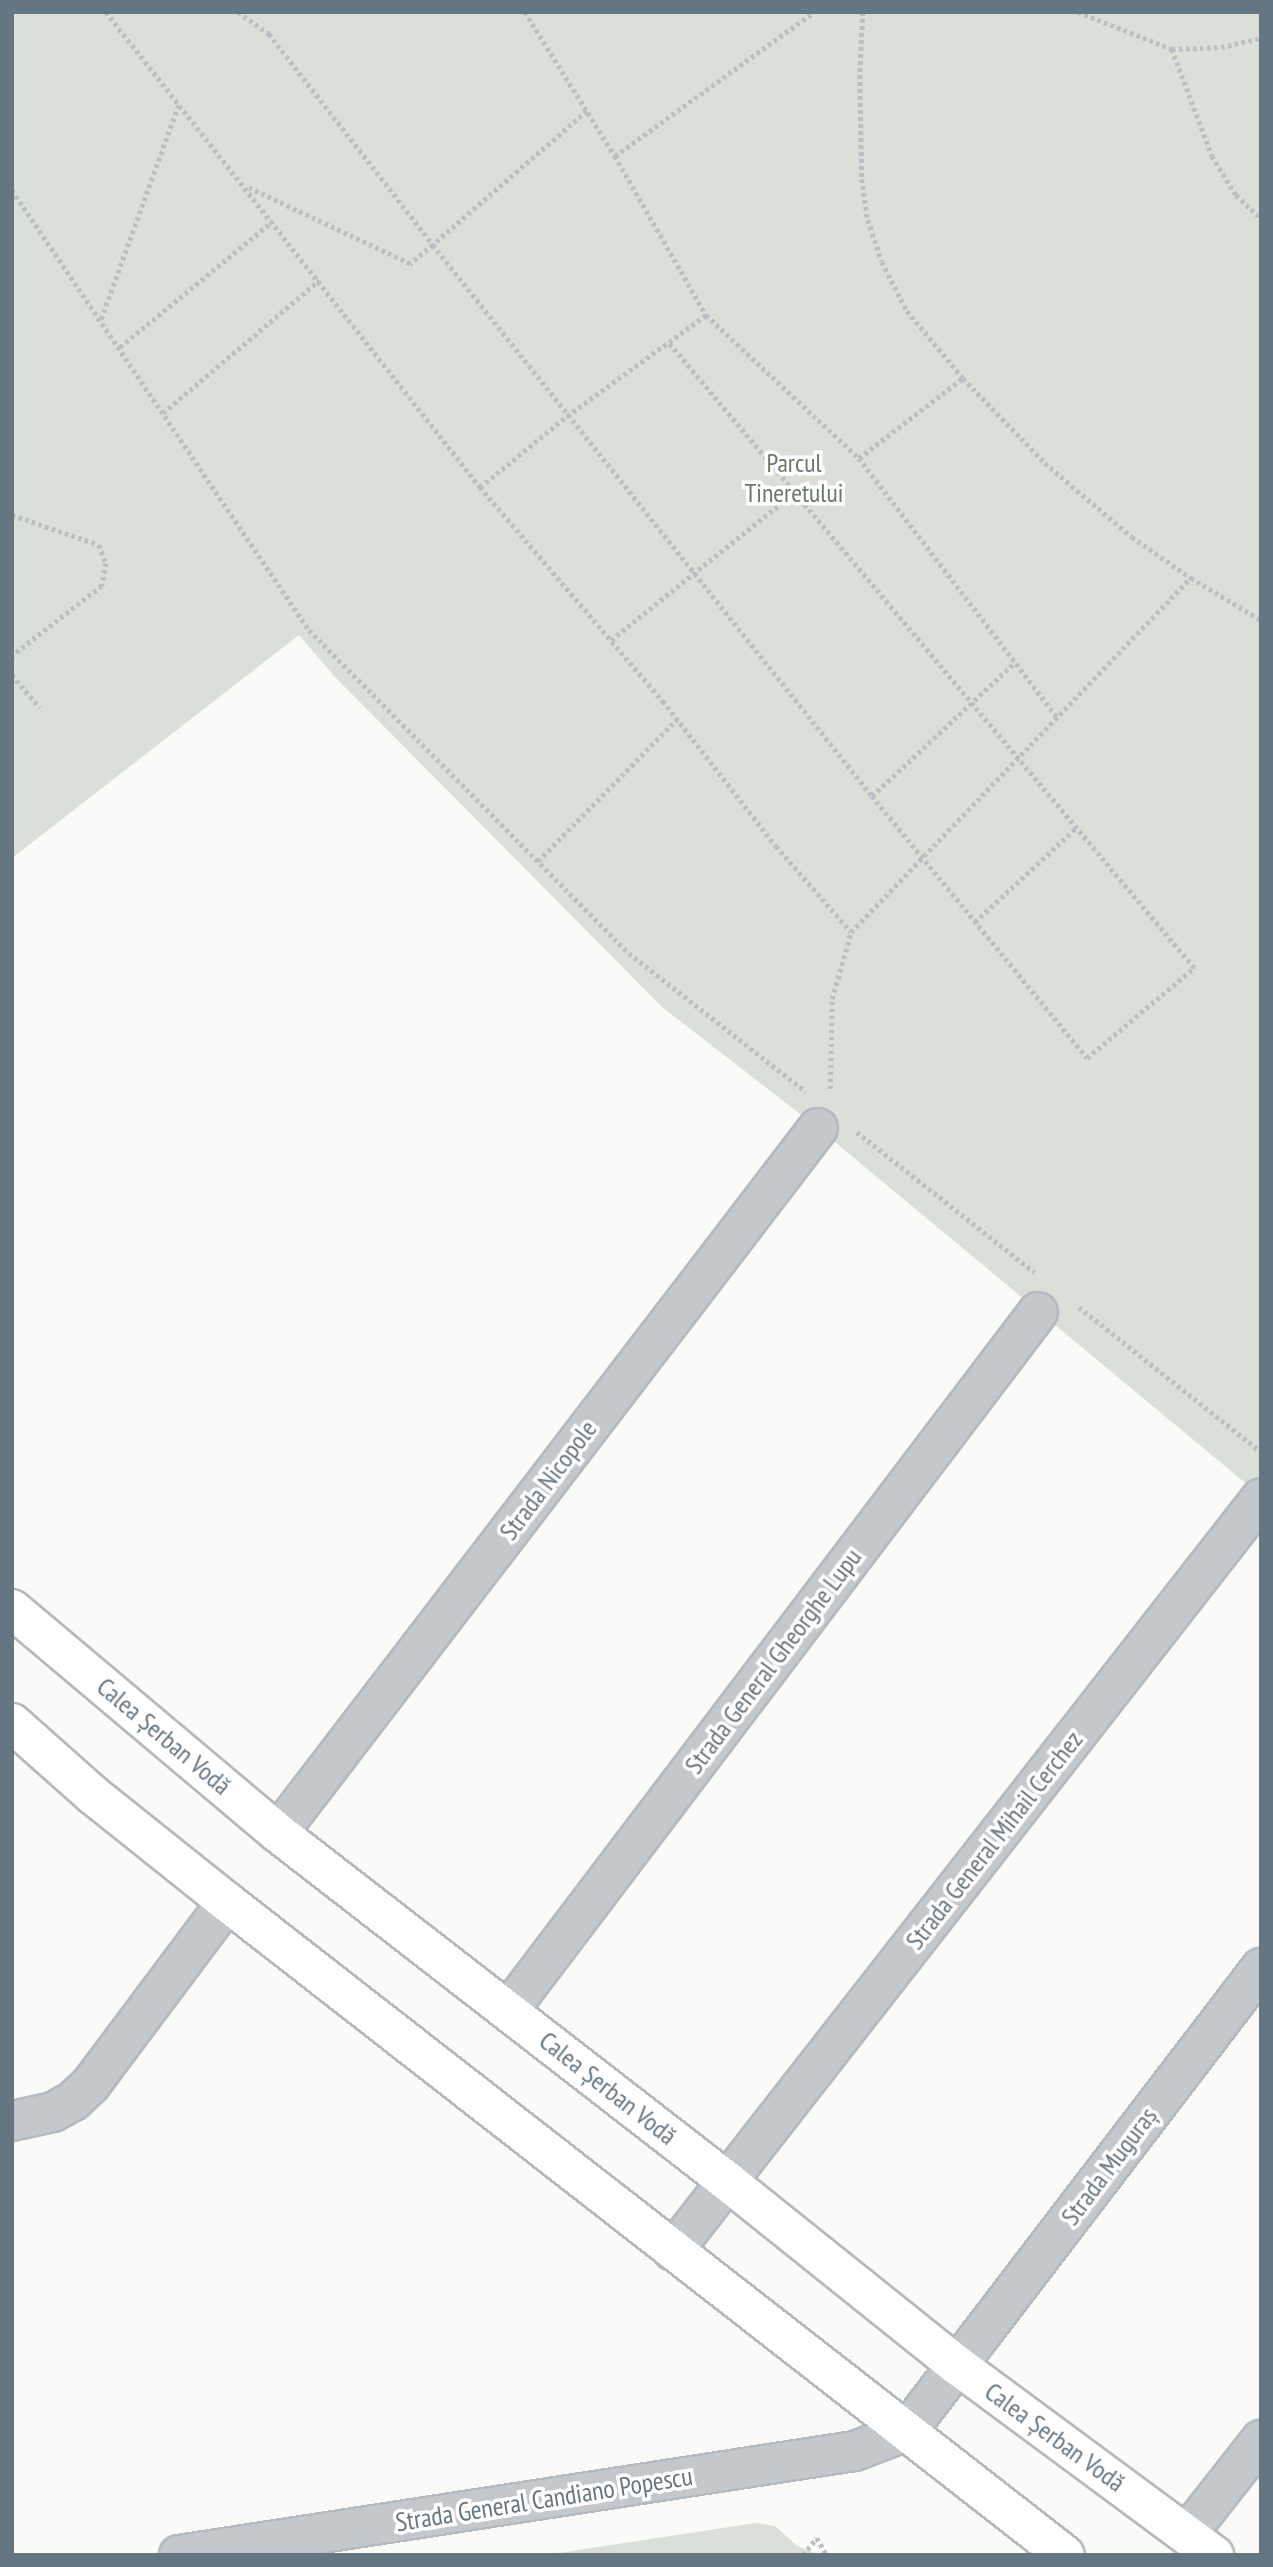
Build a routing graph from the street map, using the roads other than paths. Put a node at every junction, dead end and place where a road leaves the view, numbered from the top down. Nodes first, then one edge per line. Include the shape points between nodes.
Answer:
1 (818, 1106) road end
2 (1038, 1312) dead end
3 (1261, 1499) edge
4 (12, 1609) edge
5 (12, 1723) edge
6 (278, 1833) junction
7 (227, 1902) junction
8 (1261, 1968) edge
9 (508, 2011) junction
10 (12, 2121) edge
11 (727, 2181) junction
12 (673, 2251) junction
13 (957, 2365) junction
14 (907, 2431) junction
15 (1261, 2440) edge
16 (1200, 2544) edge
17 (179, 2555) edge
18 (1065, 2555) edge

1 - 6 street, Strada Nicopole
2 - 9 street, Strada General Gheorghe Lupu
3 - 11 street, Strada General Mihail Cerchez
4 - 6 main road, Calea Șerban Vodă
5 - 7 main road via 93,1795
6 - 9 main road, Calea Șerban Vodă
7 - 10 street via 91,2084 74,2101 53,2112
7 - 12 main road
8 - 13 street, Strada Muguraș
9 - 11 main road, Calea Șerban Vodă
11 - 12 street, Strada General Mihail Cerchez
11 - 13 main road, Calea Șerban Vodă
12 - 14 main road
13 - 14 street, Strada Muguraș
13 - 16 main road, Calea Șerban Vodă
14 - 17 street, Strada General Candiano Popescu via 855,2451
14 - 18 main road
15 - 16 street

